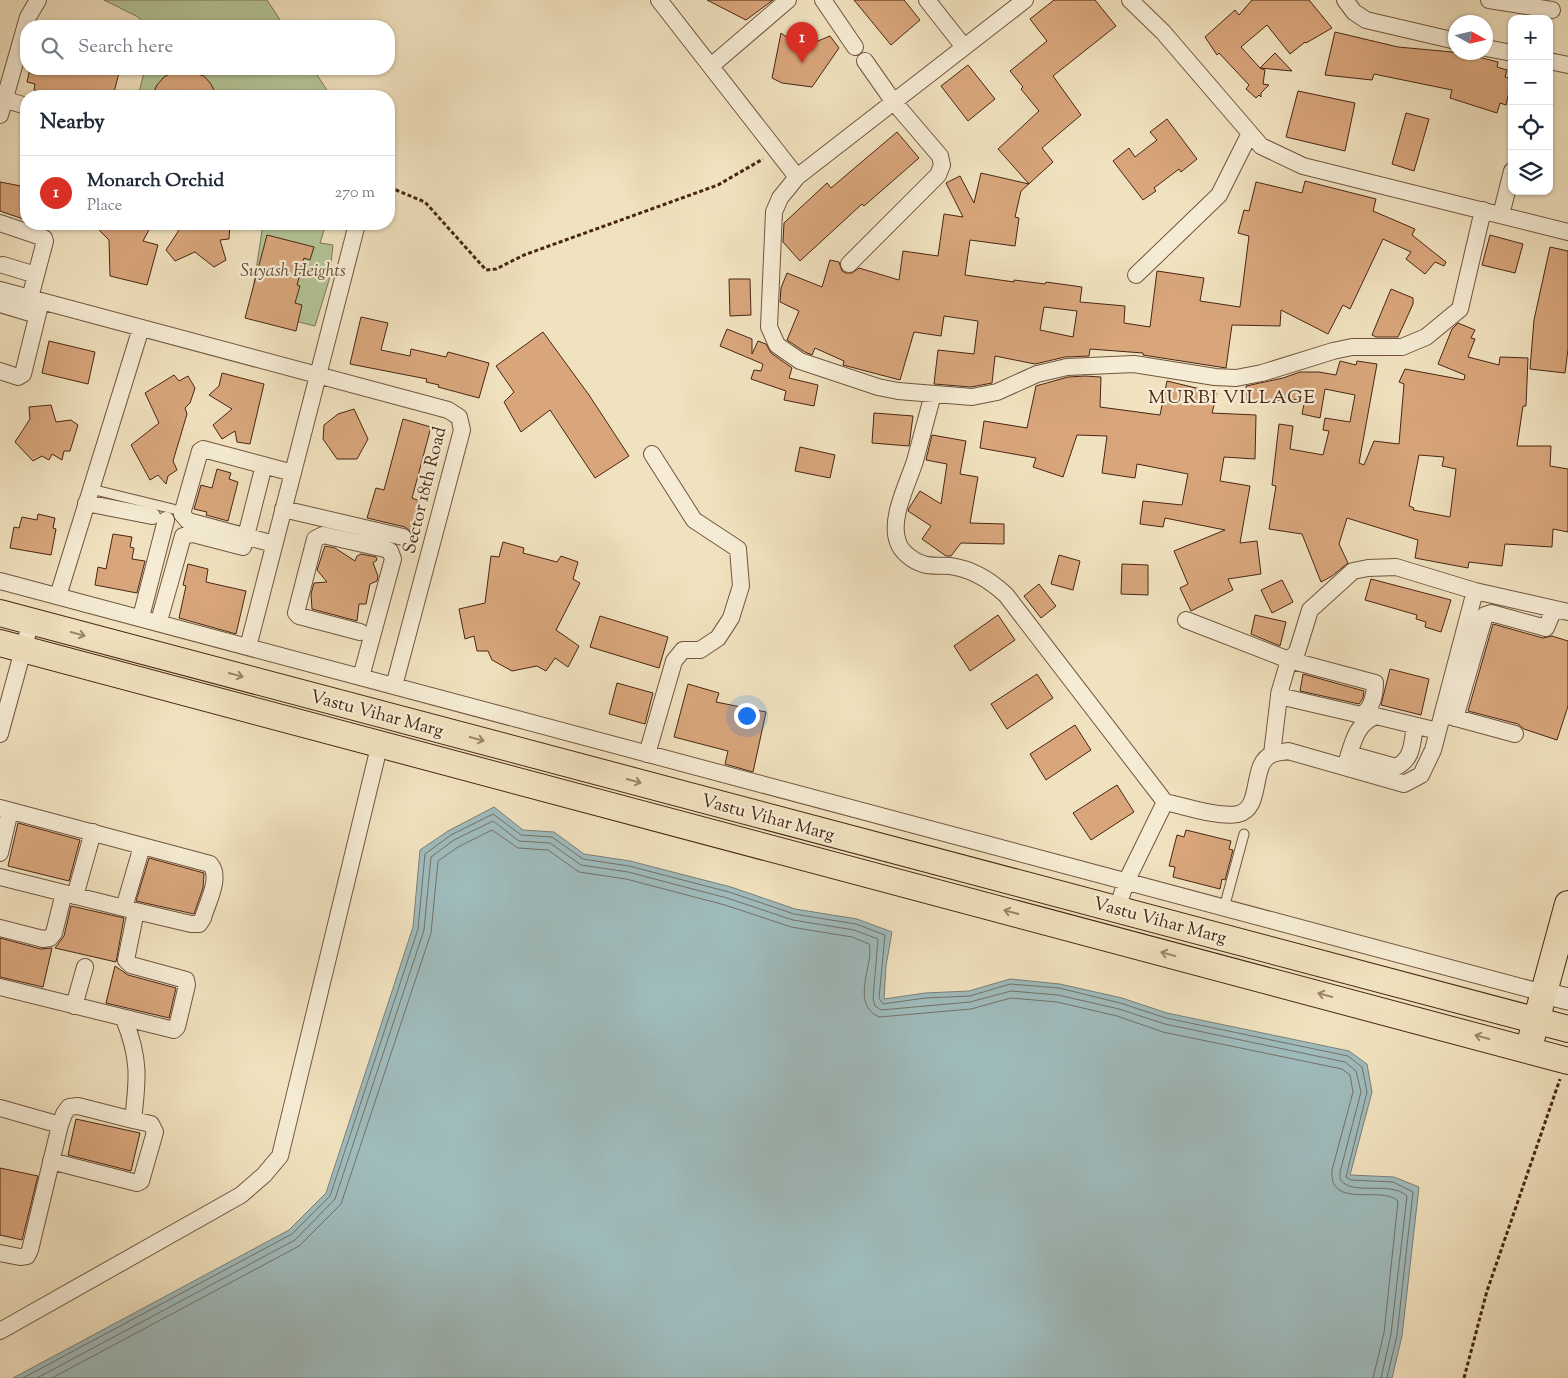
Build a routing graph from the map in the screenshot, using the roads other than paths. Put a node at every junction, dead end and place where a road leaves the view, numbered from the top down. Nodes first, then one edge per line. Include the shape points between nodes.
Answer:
1 (38, 0) edge
2 (659, 0) edge
3 (788, 0) edge
4 (823, 0) edge
5 (927, 0) edge
6 (1024, 0) edge
7 (1130, 0) edge
8 (1344, 0) edge
9 (1490, 0) edge
10 (1552, 10) edge
11 (27, 20) edge
12 (1448, 40) edge
13 (20, 43) edge
14 (855, 46) dead end
15 (964, 47) junction
16 (1493, 49) edge
17 (1508, 52) edge
18 (866, 60) dead end
19 (1553, 62) edge
20 (1568, 65) edge
21 (711, 66) junction
22 (893, 101) junction
23 (1, 104) edge
24 (20, 106) edge
25 (1250, 132) junction
26 (797, 177) junction
27 (1508, 187) edge
28 (1483, 210) junction
29 (1501, 215) junction
30 (0, 224) edge
31 (355, 230) edge
32 (1568, 232) edge
33 (849, 264) dead end
34 (3, 266) dead end
35 (36, 274) junction
36 (1136, 275) dead end
37 (0, 290) edge
38 (0, 304) edge
39 (36, 305) junction
40 (141, 328) junction
41 (0, 371) edge
42 (318, 375) junction
43 (933, 394) junction
44 (652, 454) dead end
45 (264, 465) junction
46 (292, 473) junction
47 (89, 496) junction
48 (283, 509) junction
49 (164, 515) junction
50 (246, 536) junction
51 (403, 537) dead end
52 (273, 549) junction
53 (0, 581) edge
54 (1475, 591) junction
55 (58, 596) junction
56 (1561, 610) edge
57 (0, 613) edge
58 (141, 617) junction
59 (1186, 620) dead end
60 (31, 621) junction
61 (159, 621) junction
62 (360, 632) dead end
63 (11, 646) edge
64 (248, 647) junction
65 (1289, 660) junction
66 (361, 677) junction
67 (394, 686) junction
68 (1279, 696) junction
69 (1449, 716) junction
70 (1415, 726) junction
71 (1438, 731) junction
72 (0, 734) edge
73 (1515, 734) dead end
74 (380, 743) junction
75 (647, 754) junction
76 (1272, 754) junction
77 (1347, 761) junction
78 (1165, 802) junction
79 (5, 810) edge
80 (92, 832) junction
81 (1244, 834) dead end
82 (142, 846) junction
83 (0, 853) edge
84 (0, 877) edge
85 (1126, 882) junction
86 (69, 894) junction
87 (1568, 904) edge
88 (1224, 908) junction
89 (1117, 909) junction
90 (130, 910) junction
91 (0, 928) edge
92 (85, 966) dead end
93 (0, 987) edge
94 (1556, 996) edge
95 (74, 1006) junction
96 (124, 1019) junction
97 (1537, 1020) junction
98 (1568, 1029) edge
99 (1529, 1050) junction
100 (1568, 1059) edge
101 (0, 1108) edge
102 (133, 1120) junction
103 (60, 1125) junction
104 (52, 1161) junction
105 (0, 1253) edge
106 (0, 1331) edge

1 - 11 street
2 - 21 street
3 - 21 street
4 - 14 street
5 - 15 street
6 - 15 street
7 - 25 street
8 - 12 street via 1354,12 1371,21
9 - 10 street
13 - 23 street
15 - 22 street
16 - 17 street
18 - 22 street
19 - 20 street
21 - 26 street
22 - 26 street
22 - 33 street via 940,156 942,165 938,175
23 - 24 street
25 - 28 street via 1261,146 1302,166
25 - 36 street via 1219,195
26 - 43 street via 780,198 774,212 769,327 777,345 800,361 835,374 878,387
27 - 29 street
28 - 29 street
28 - 43 street via 1460,310 1426,337 1402,348 1352,348 1236,378 1134,364 1067,367 1037,374 985,396
29 - 32 street
30 - 35 street via 44,238
31 - 42 street
34 - 35 street
35 - 39 street
37 - 39 street, Sector 18th Road
38 - 39 street
39 - 40 street, Sector 18th Road
39 - 41 street via 23,374 18,377
40 - 42 street, Sector 18th Road
40 - 47 street
42 - 46 street
42 - 67 street, Sector 18th Road via 448,410 459,417 462,430
43 - 78 street via 898,508 898,543 910,558 925,565 972,571 1006,595
44 - 75 street via 694,520 738,549 741,586 731,618 718,638 700,650 683,650 674,660
45 - 46 street
45 - 50 street
45 - 50 street via 201,450 182,514 188,521
46 - 48 street
47 - 49 street
47 - 49 lane
47 - 55 street
48 - 51 street
48 - 52 street
49 - 58 street
50 - 52 street
52 - 61 street via 192,534 183,536
52 - 64 street
53 - 55 street
54 - 56 street
54 - 65 street via 1396,567 1353,571 1310,610 1297,652
54 - 69 street
55 - 58 street
56 - 69 street via 1546,628 1491,613 1485,615
57 - 60 main road, Vastu Vihar Marg
58 - 61 street
59 - 65 street
60 - 63 street
60 -> 89 main road, Vastu Vihar Marg
61 - 64 street
62 - 66 street via 296,613 318,536 323,534 385,549 392,554
63 - 72 street
63 - 74 main road, Vastu Vihar Marg
64 - 66 street
65 - 68 street
65 - 68 street via 1375,684 1375,694 1366,713 1361,715
66 - 67 street
67 - 75 street
68 - 76 street
69 - 71 street
69 - 73 street
70 - 71 street
70 - 77 street via 1376,716 1366,720 1356,732
70 - 77 street via 1405,763 1396,767
71 - 77 street via 1421,775 1404,784
99 -> 74 main road, Vastu Vihar Marg
74 - 106 street via 280,1156 241,1195
75 - 85 street
76 - 77 street via 1288,751
76 - 78 street via 1263,761 1250,806 1240,814 1228,815
78 - 85 street
79 - 80 street
79 - 83 street
80 - 82 street
80 - 86 street
81 - 88 lane
82 - 90 street
82 - 90 street via 210,864 215,877 199,924
84 - 86 street
85 - 88 street
85 - 89 street
86 - 90 street
86 - 91 street via 50,938
87 - 94 main road
88 - 94 street
89 - 97 main road, Vastu Vihar Marg
90 - 96 street via 126,960 131,965 183,978 187,984 174,1030
92 - 95 street
93 - 95 street
94 - 97 main road
95 - 96 street
96 - 102 street via 133,1041 138,1076
97 - 98 main road, Vastu Vihar Marg
97 - 99 main road
99 - 100 main road, Vastu Vihar Marg
101 - 103 street
102 - 103 street via 78,1106 69,1108
102 - 104 street via 151,1124 155,1132 141,1180 137,1182
103 - 104 street
104 - 105 street via 27,1256

